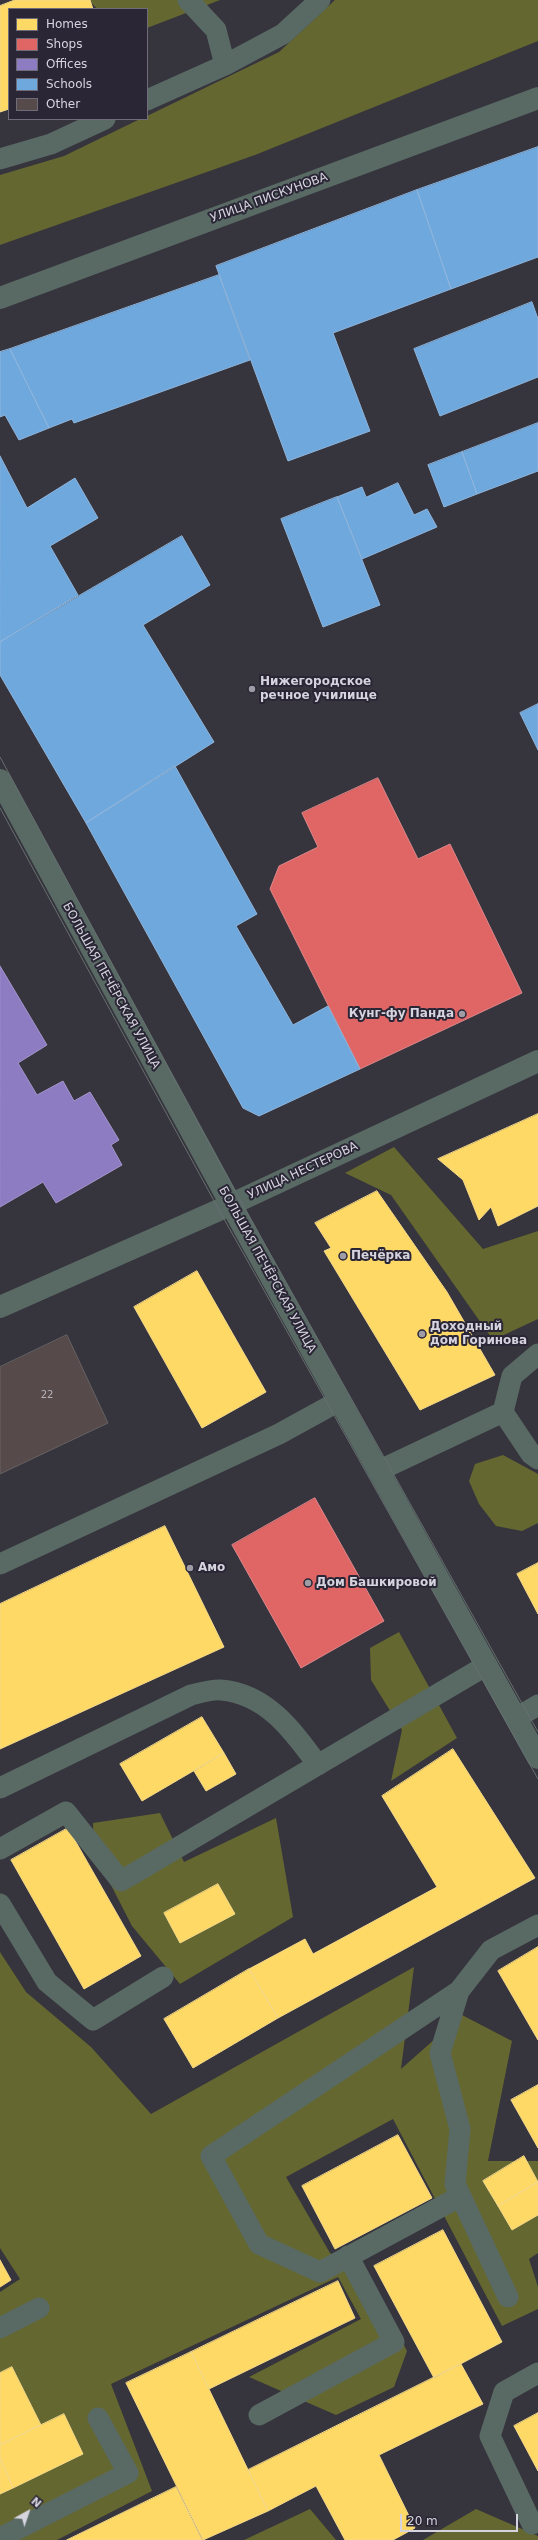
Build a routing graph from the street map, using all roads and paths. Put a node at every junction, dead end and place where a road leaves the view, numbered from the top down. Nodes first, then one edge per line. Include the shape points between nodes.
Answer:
1 (188, 0) edge
2 (320, 0) edge
3 (225, 65) junction
4 (538, 98) edge
5 (148, 100) edge
6 (104, 120) edge
7 (0, 159) edge
8 (0, 298) edge
9 (0, 780) edge
10 (538, 1061) edge
11 (231, 1204) junction
12 (0, 1307) edge
13 (538, 1354) edge
14 (339, 1401) junction
15 (503, 1412) junction
16 (538, 1459) edge
17 (378, 1471) junction
18 (0, 1564) edge
19 (487, 1665) junction
20 (538, 1705) edge
21 (516, 1718) junction
22 (538, 1758) edge
23 (318, 1765) junction
24 (0, 1788) edge
25 (0, 1849) edge
26 (0, 1904) edge
27 (538, 1925) edge
28 (163, 1976) dead end
29 (459, 1991) junction
30 (461, 2196) junction
31 (348, 2256) junction
32 (508, 2297) dead end
33 (39, 2308) dead end
34 (0, 2328) edge
35 (538, 2373) edge
36 (259, 2415) dead end
37 (98, 2418) dead end
38 (532, 2524) dead end
39 (0, 2538) edge

1 - 3 lane via 216,30
2 - 3 lane via 283,34
3 - 5 lane
4 - 8 street, УЛИЦА ПИСКУНОВА
6 - 7 lane via 51,144
9 - 11 street, БОЛЬШАЯ ПЕЧЁРСКАЯ УЛИЦА
10 - 11 street, УЛИЦА НЕСТЕРОВА
11 - 12 street, УЛИЦА НЕСТЕРОВА
11 - 14 street, БОЛЬШАЯ ПЕЧЁРСКАЯ УЛИЦА
13 - 15 lane via 512,1376
14 - 17 street, БОЛЬШАЯ ПЕЧЁРСКАЯ УЛИЦА
14 - 18 lane via 279,1434
15 - 16 lane via 531,1454
15 - 17 lane
17 - 19 street, БОЛЬШАЯ ПЕЧЁРСКАЯ УЛИЦА
19 - 21 street, БОЛЬШАЯ ПЕЧЁРСКАЯ УЛИЦА
19 - 23 lane
20 - 21 lane
21 - 22 street, БОЛЬШАЯ ПЕЧЁРСКАЯ УЛИЦА
23 - 24 lane via 285,1721 248,1695 220,1690 191,1695
23 - 25 lane via 121,1881 66,1812
26 - 28 lane via 47,1982 93,2020
27 - 29 lane via 491,1950
29 - 30 lane via 440,2052 460,2129 455,2184
29 - 31 lane via 210,2156 259,2244 320,2272
30 - 31 lane
30 - 32 lane
31 - 36 lane via 394,2342
33 - 34 lane
35 - 38 lane via 504,2392 490,2436
37 - 39 lane via 128,2473

